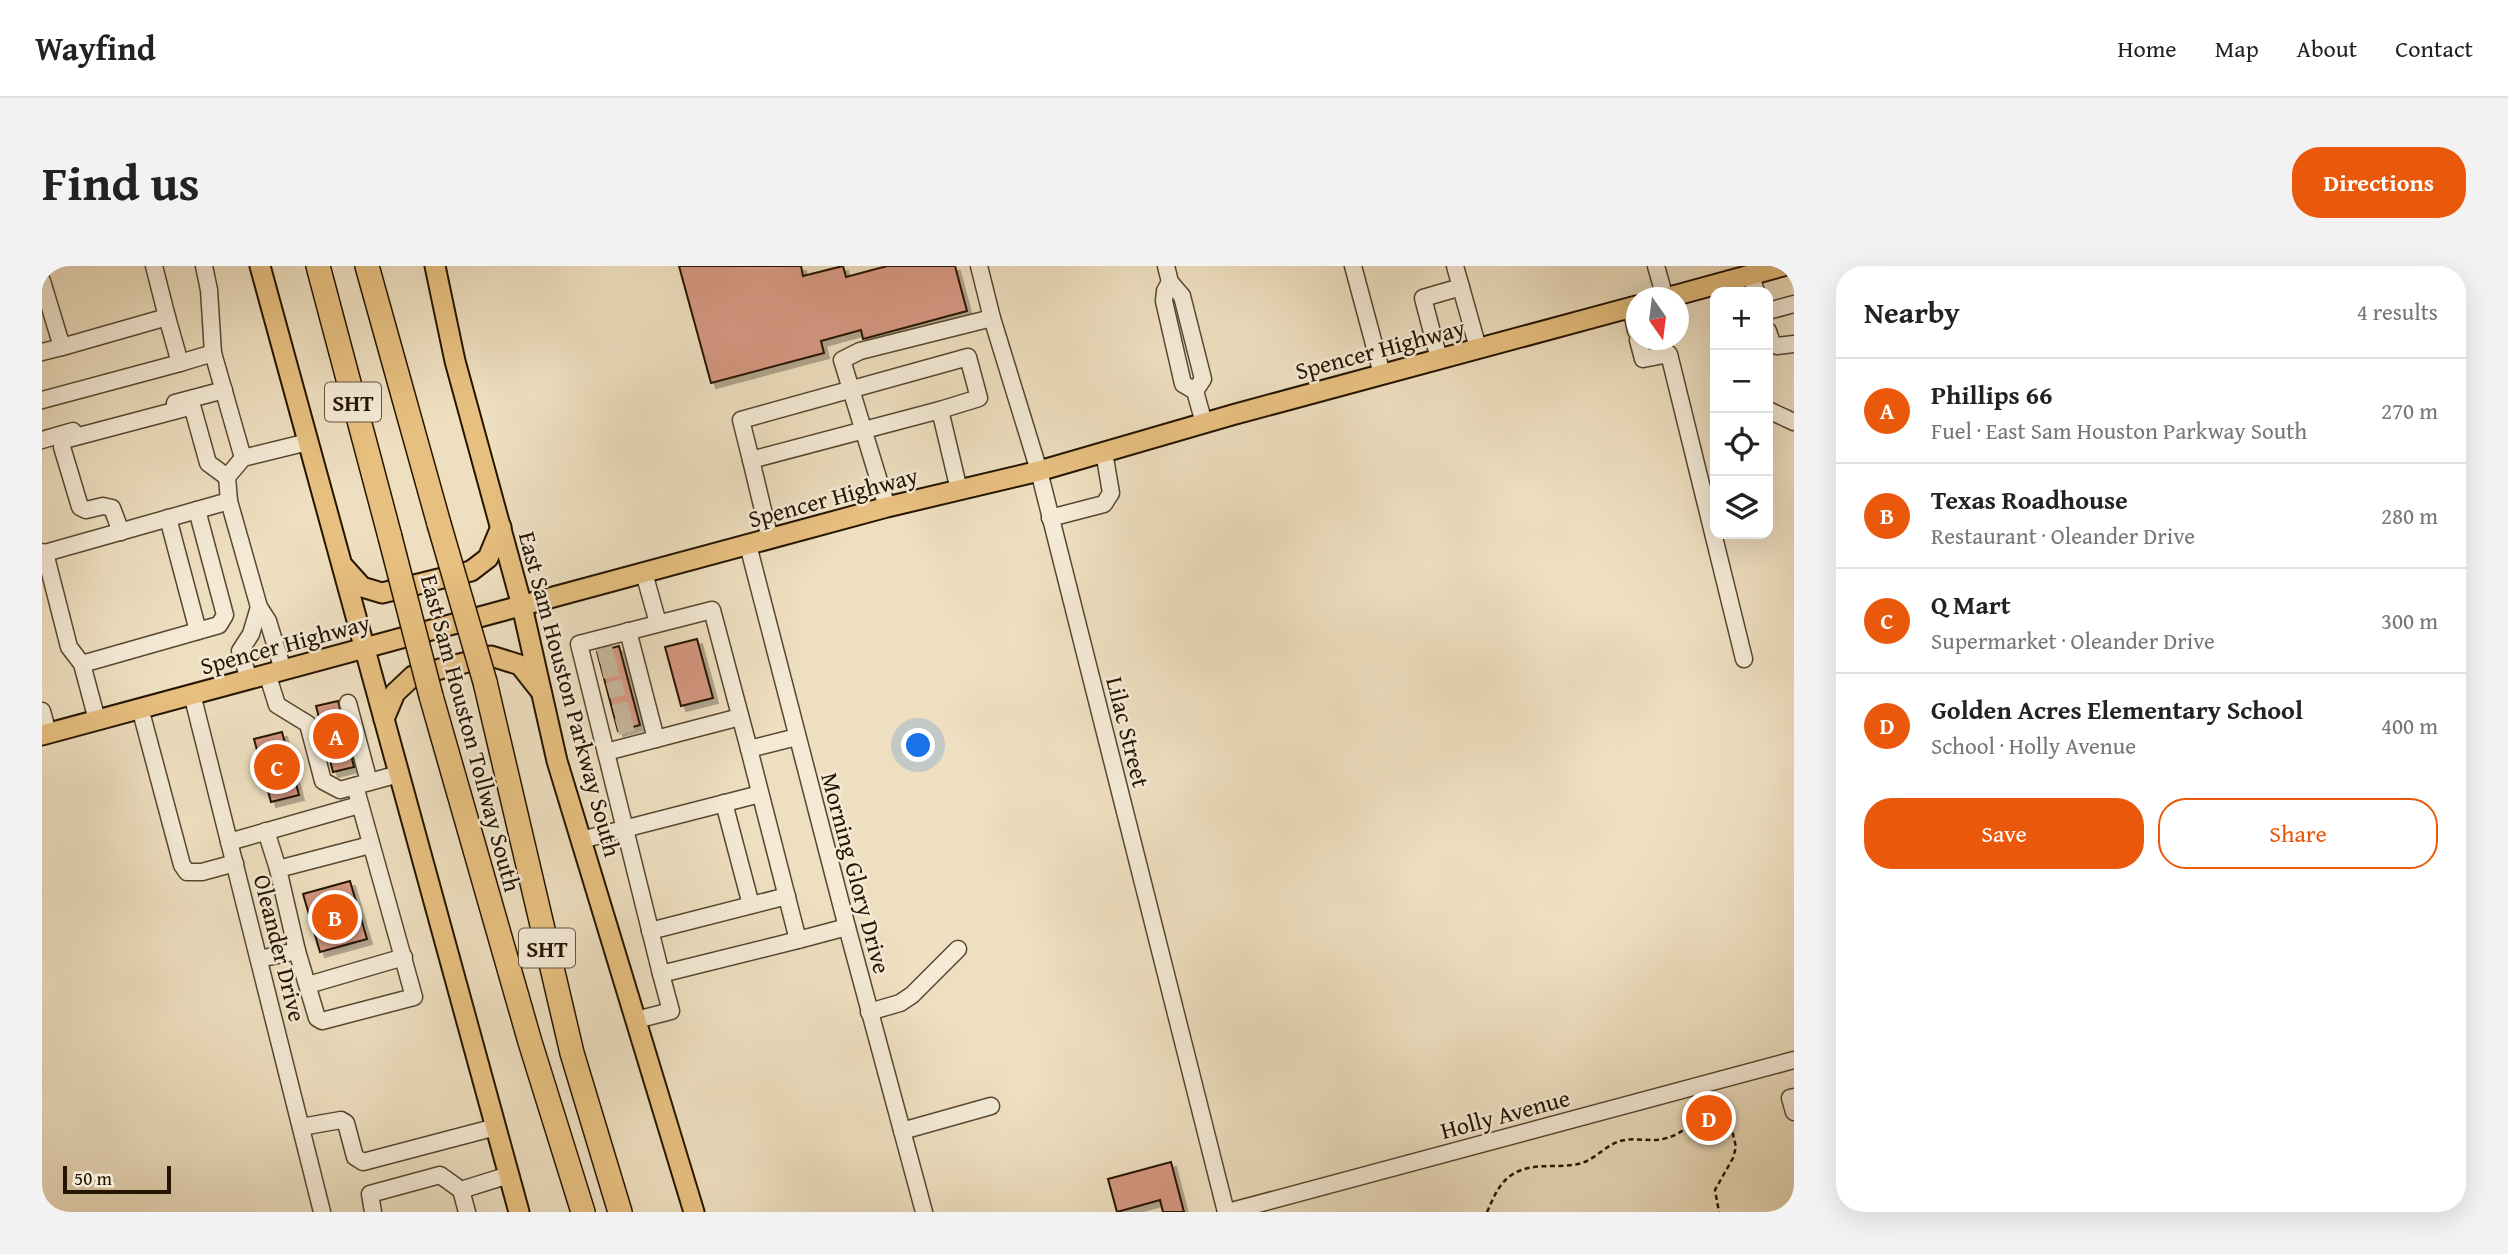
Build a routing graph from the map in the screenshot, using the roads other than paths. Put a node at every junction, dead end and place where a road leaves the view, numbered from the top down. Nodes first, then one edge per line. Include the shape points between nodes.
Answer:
1 (153, 266) edge
2 (204, 266) edge
3 (260, 266) edge
4 (318, 266) edge
5 (367, 266) edge
6 (435, 266) edge
7 (979, 266) edge
8 (1353, 266) edge
9 (1455, 266) edge
10 (1656, 266) edge
11 (1783, 266) edge
12 (1168, 274) edge
13 (42, 281) edge
14 (1754, 283) edge
15 (1461, 287) junction
16 (1663, 287) edge
17 (1731, 287) edge
18 (1710, 291) edge
19 (1689, 294) edge
20 (1794, 304) edge
21 (1626, 308) edge
22 (1773, 310) edge
23 (167, 317) junction
24 (992, 318) junction
25 (1773, 343) edge
26 (1794, 344) edge
27 (62, 347) junction
28 (1478, 348) junction
29 (1641, 350) edge
30 (42, 352) edge
31 (213, 353) junction
32 (1439, 359) junction
33 (180, 363) junction
34 (1382, 374) junction
35 (224, 390) junction
36 (851, 390) junction
37 (42, 400) edge
38 (940, 410) junction
39 (1773, 412) edge
40 (1794, 422) edge
41 (1204, 423) junction
42 (864, 430) junction
43 (42, 440) edge
44 (308, 442) junction
45 (1104, 452) junction
46 (243, 458) junction
47 (751, 460) junction
48 (1039, 471) junction
49 (227, 477) junction
50 (959, 490) junction
51 (229, 501) junction
52 (887, 507) junction
53 (197, 510) junction
54 (168, 518) junction
55 (1051, 518) junction
56 (501, 527) junction
57 (121, 532) junction
58 (770, 539) junction
59 (748, 545) junction
60 (43, 552) edge
61 (341, 564) junction
62 (644, 573) junction
63 (522, 606) junction
64 (259, 607) junction
65 (658, 623) junction
66 (198, 631) junction
67 (628, 631) junction
68 (364, 648) junction
69 (1744, 659) dead end
70 (82, 664) junction
71 (266, 674) junction
72 (542, 693) junction
73 (192, 694) junction
74 (348, 704) dead end
75 (140, 708) junction
76 (42, 711) edge
77 (740, 717) junction
78 (384, 719) junction
79 (97, 720) junction
80 (615, 720) tunnel mouth
81 (599, 724) junction
82 (45, 734) edge
83 (797, 737) junction
84 (656, 739) junction
85 (749, 749) junction
86 (606, 752) junction
87 (399, 775) junction
88 (362, 784) junction
89 (760, 794) junction
90 (724, 803) junction
91 (359, 805) junction
92 (625, 828) junction
93 (266, 831) junction
94 (581, 840) junction
95 (229, 842) junction
96 (370, 845) junction
97 (235, 863) junction
98 (278, 869) junction
99 (787, 896) junction
100 (751, 905) junction
101 (847, 927) junction
102 (650, 932) junction
103 (798, 940) junction
104 (958, 948) dead end
105 (297, 951) junction
106 (404, 957) junction
107 (259, 959) junction
108 (662, 975) junction
109 (308, 985) junction
110 (869, 1012) junction
111 (636, 1020) junction
112 (1794, 1060) edge
113 (1794, 1097) edge
114 (991, 1106) dead end
115 (1794, 1112) edge
116 (301, 1127) junction
117 (496, 1127) junction
118 (902, 1131) junction
119 (509, 1175) junction
120 (461, 1190) junction
121 (322, 1212) edge
122 (373, 1212) edge
123 (467, 1212) edge
124 (519, 1212) edge
125 (583, 1212) edge
126 (621, 1212) edge
127 (694, 1212) edge
128 (924, 1212) edge
129 (1227, 1212) edge

1 - 23 street
2 - 31 street
3 - 44 main road
4 - 125 highway, East Sam Houston Tollway South / SHT, bridge via 431,696
5 - 126 highway, East Sam Houston Tollway South / SHT, bridge via 485,682 572,1053
6 - 56 main road, East Sam Houston Parkway South
7 - 24 street, Lilac Street
8 - 34 street
9 - 15 street
10 - 16 street
11 - 14 main road
12 - 41 street via 1164,296 1183,384 1195,391
13 - 27 street
14 - 17 main road
15 - 28 street
15 - 32 street via 1423,298
18 - 19 main road
20 - 22 street
21 - 28 main road, Spencer Highway
23 - 27 street
23 - 33 street
24 - 36 street via 860,351 842,360
24 - 48 street, Lilac Street
25 - 26 street
27 - 30 street
28 - 32 main road, Spencer Highway
29 - 69 street via 1643,359 1668,354
31 - 33 street
31 - 35 street
32 - 34 main road, Spencer Highway
33 - 37 street
34 - 41 main road, Spencer Highway
35 - 43 street
35 - 46 street
36 - 38 street via 968,358 979,398
36 - 42 street
36 - 47 street via 741,420
38 - 42 street
38 - 50 street
39 - 40 street
41 - 45 main road, Spencer Highway
42 - 47 street
42 - 52 street
44 - 46 street
44 - 61 main road
45 - 48 main road, Spencer Highway
45 - 55 street via 1111,493 1104,503
46 - 49 street
47 - 58 street
48 - 50 main road, Spencer Highway
48 - 55 street, Lilac Street
49 - 51 street
49 - 57 street via 208,463 194,410 189,407 64,440 62,447 80,507 112,508
50 - 52 main road, Spencer Highway
51 - 53 street
51 - 64 street
52 - 58 main road, Spencer Highway
53 - 54 street
53 - 66 street via 225,615 219,625
54 - 57 street
54 - 66 street
55 - 129 street, Lilac Street
56 - 61 main road via 488,558 471,571 383,593 362,587
56 - 63 main road, East Sam Houston Parkway South
57 - 60 street
58 - 59 main road, Spencer Highway
59 - 62 main road, Spencer Highway
59 - 83 street, Morning Glory Drive
60 - 70 street via 69,648
61 - 68 main road
62 - 63 main road, Spencer Highway
62 - 65 street
63 - 68 main road, Spencer Highway
63 - 72 main road, East Sam Houston Parkway South
64 - 71 street via 268,621
64 - 71 street via 240,651
65 - 67 street
65 - 77 street via 712,610
66 - 70 street
67 - 81 street via 579,644 593,666 600,693
67 - 84 street via 628,656 643,712
68 - 71 main road, Spencer Highway
68 - 78 main road
70 - 79 street
71 - 73 main road, Spencer Highway
71 - 88 street via 277,705 308,724 323,781 340,790
72 - 78 main road via 520,665 491,656 413,676 396,693
72 - 94 main road, East Sam Houston Parkway South
73 - 75 main road, Spencer Highway
73 - 95 street, Oleander Drive
74 - 88 street
75 - 79 main road, Spencer Highway
75 - 97 street via 182,865 187,872 202,872
76 - 82 street
77 - 84 street
77 - 85 street
78 - 87 main road
79 - 82 main road, Spencer Highway
80 - 81 street
81 - 86 street
83 - 85 street
83 - 101 street, Morning Glory Drive
84 - 86 street
85 - 89 street
86 - 92 street
87 - 88 street
87 - 117 main road
88 - 91 street
89 - 90 street
89 - 99 street
90 - 92 street
90 - 100 street
91 - 93 street
91 - 96 street
92 - 94 street
92 - 102 street
93 - 95 street
93 - 98 street
94 - 111 main road, East Sam Houston Parkway South
95 - 97 street, Oleander Drive
96 - 98 street
96 - 106 street
97 - 107 street, Oleander Drive
98 - 105 street
99 - 100 street
99 - 103 street
100 - 102 street
101 - 103 street
101 - 110 street, Morning Glory Drive
102 - 108 street
103 - 108 street
104 - 110 street via 912,995
105 - 107 street
105 - 109 street
106 - 109 street
106 - 109 street via 414,997 322,1021 317,1018
107 - 116 street, Oleander Drive
108 - 111 street via 671,1012
110 - 118 street, Morning Glory Drive
111 - 127 main road, East Sam Houston Parkway South
112 - 129 street, Holly Avenue
113 - 115 street via 1790,1098
114 - 118 street
116 - 117 street via 341,1120 346,1123 355,1157 363,1162
116 - 121 street, Oleander Drive
117 - 119 main road
118 - 128 street, Morning Glory Drive
119 - 120 street
119 - 124 main road
120 - 122 street via 440,1175 370,1194
120 - 123 street

